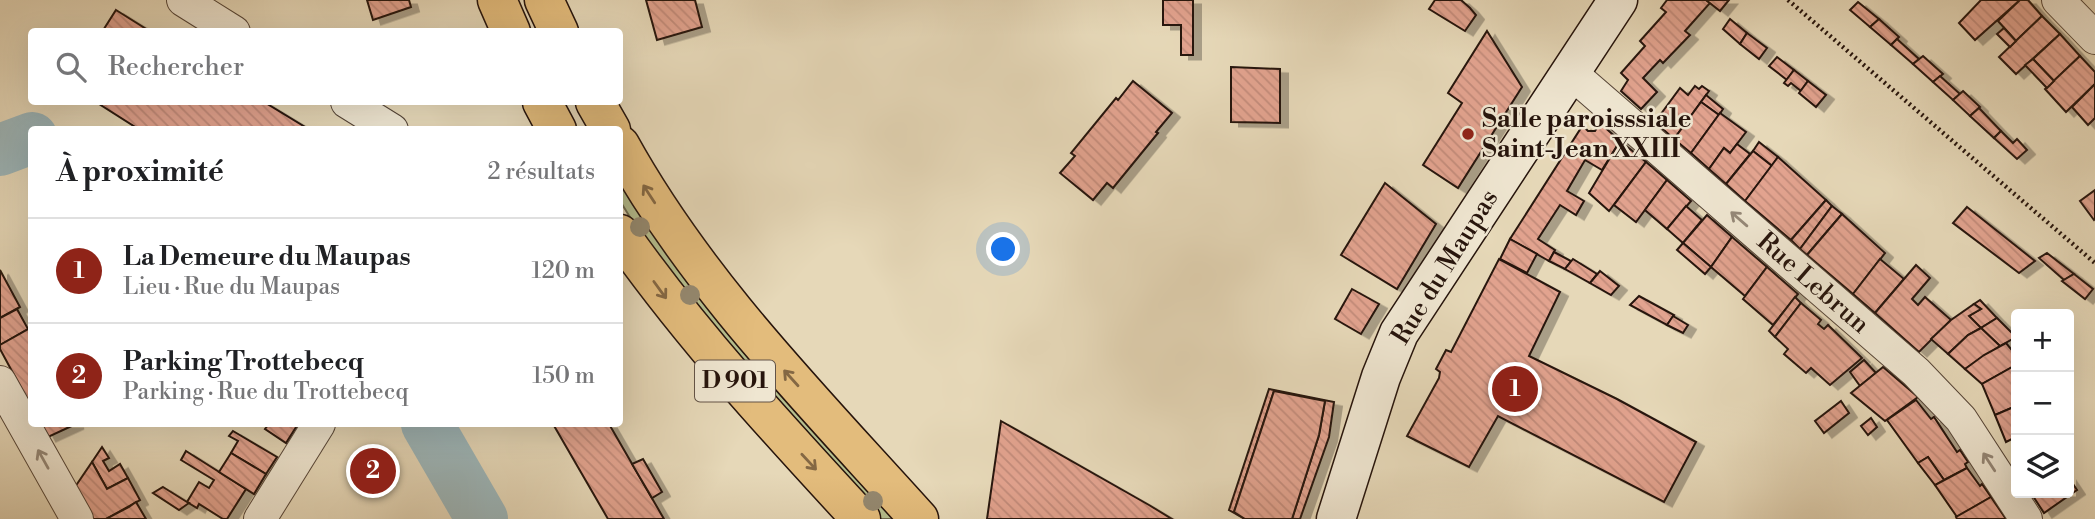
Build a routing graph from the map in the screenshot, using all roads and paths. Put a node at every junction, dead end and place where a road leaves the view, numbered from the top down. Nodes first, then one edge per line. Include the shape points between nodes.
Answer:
1 (183, 0) edge
2 (497, 0) edge
3 (544, 0) edge
4 (1618, 0) edge
5 (1788, 0) edge
6 (2058, 0) edge
7 (228, 28) edge
8 (509, 28) edge
9 (557, 28) edge
10 (2095, 38) edge
11 (1570, 72) junction
12 (352, 105) edge
13 (598, 105) edge
14 (386, 126) edge
15 (609, 126) edge
16 (623, 150) edge
17 (623, 238) edge
18 (2095, 263) edge
19 (0, 382) edge
20 (317, 427) edge
21 (77, 519) edge
22 (260, 519) edge
23 (861, 519) edge
24 (919, 519) edge
25 (1336, 519) edge
26 (2026, 519) edge

1 - 7 street
2 - 8 main road
3 - 9 main road
4 - 11 street, Rue du Maupas
5 - 18 path
6 - 10 street
11 - 25 street, Rue du Maupas via 1399,333
26 -> 11 street, Rue Lebrun via 1961,419 1916,372
12 - 14 street
13 - 15 main road
24 -> 16 main road, D 901 via 723,298
17 -> 23 main road, D 901 via 737,384
21 -> 19 street
20 - 22 street

